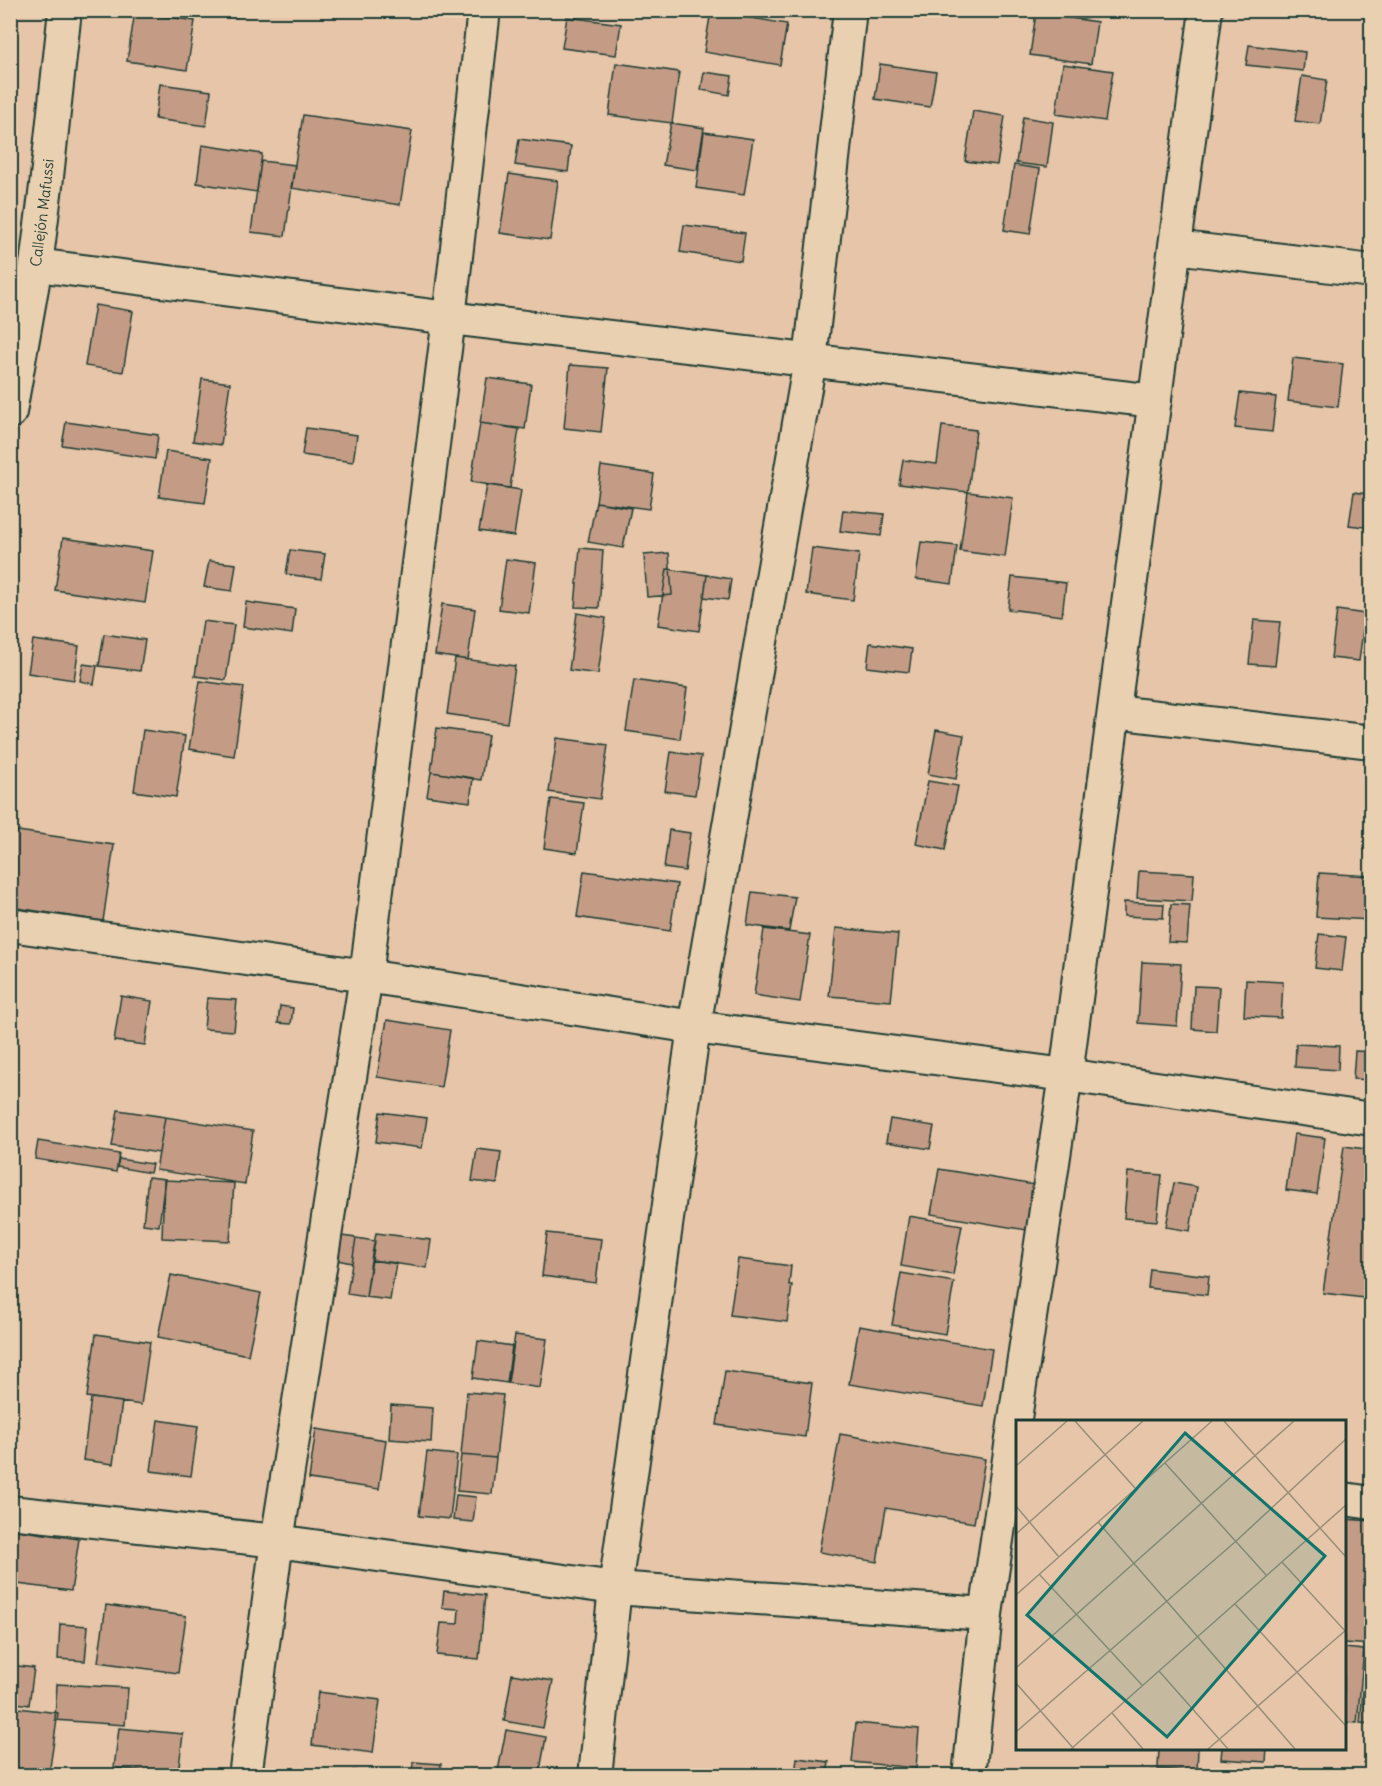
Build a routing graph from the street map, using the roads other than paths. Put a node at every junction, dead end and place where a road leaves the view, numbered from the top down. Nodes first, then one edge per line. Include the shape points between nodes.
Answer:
1 (65, 10) edge
2 (484, 10) edge
3 (850, 10) edge
4 (1206, 10) edge
5 (1175, 247) junction
6 (36, 265) junction
7 (1371, 271) edge
8 (449, 318) junction
9 (810, 360) junction
10 (1155, 401) junction
11 (10, 412) edge
12 (1114, 712) junction
13 (1371, 742) edge
14 (10, 925) edge
15 (366, 976) junction
16 (694, 1027) junction
17 (1066, 1075) junction
18 (1371, 1119) edge
19 (1019, 1420) edge
20 (1014, 1455) edge
21 (1346, 1499) edge
22 (1371, 1503) edge
23 (10, 1512) edge
24 (277, 1541) junction
25 (615, 1588) junction
26 (986, 1614) junction
27 (245, 1776) edge
28 (595, 1776) edge
29 (969, 1776) edge

1 - 6 street, Callejón Mafussi
2 - 8 street
3 - 9 street
4 - 5 street
5 - 7 street
5 - 10 street
6 - 8 street
6 - 11 street, Callejón Mafussi
8 - 9 street
8 - 15 street
9 - 10 street
9 - 16 street
10 - 12 street
12 - 13 street
12 - 17 street
14 - 15 street
15 - 16 street
15 - 24 street
16 - 17 street
16 - 25 street
17 - 18 street
17 - 19 street
20 - 26 street
21 - 22 street
23 - 24 street
24 - 25 street
24 - 27 street
25 - 26 street
25 - 28 street
26 - 29 street

